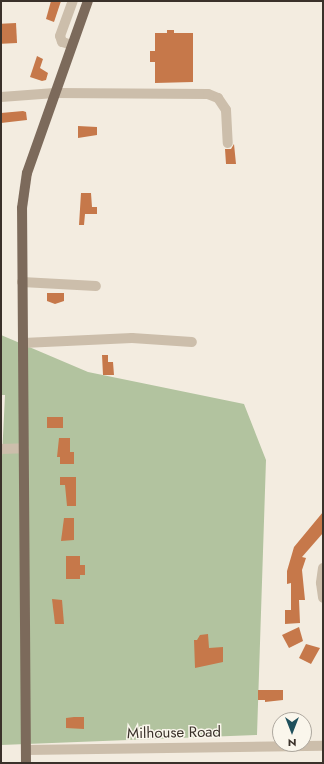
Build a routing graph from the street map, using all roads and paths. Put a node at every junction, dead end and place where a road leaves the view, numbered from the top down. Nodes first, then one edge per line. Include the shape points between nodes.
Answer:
1 (72, 1) edge
2 (88, 1) edge
3 (64, 24) junction
4 (78, 29) junction
5 (72, 45) junction
6 (55, 93) junction
7 (1, 97) edge
8 (228, 143) dead end
9 (22, 282) junction
10 (96, 286) dead end
11 (192, 342) dead end
12 (23, 343) junction
13 (24, 448) junction
14 (1, 449) edge
15 (323, 570) edge
16 (323, 598) edge
17 (323, 746) edge
18 (26, 750) junction
19 (26, 763) edge

1 - 3 street
2 - 4 main road
3 - 4 street
3 - 5 street via 60,36 62,42
4 - 5 main road
5 - 6 main road
6 - 7 street
6 - 8 street via 214,96 222,101 228,115
6 - 9 main road via 27,174 23,200
9 - 10 street
9 - 12 main road
11 - 12 street via 132,338
12 - 13 main road
13 - 14 street
13 - 18 main road
15 - 16 street
17 - 18 street, Milhouse Road
18 - 19 main road

